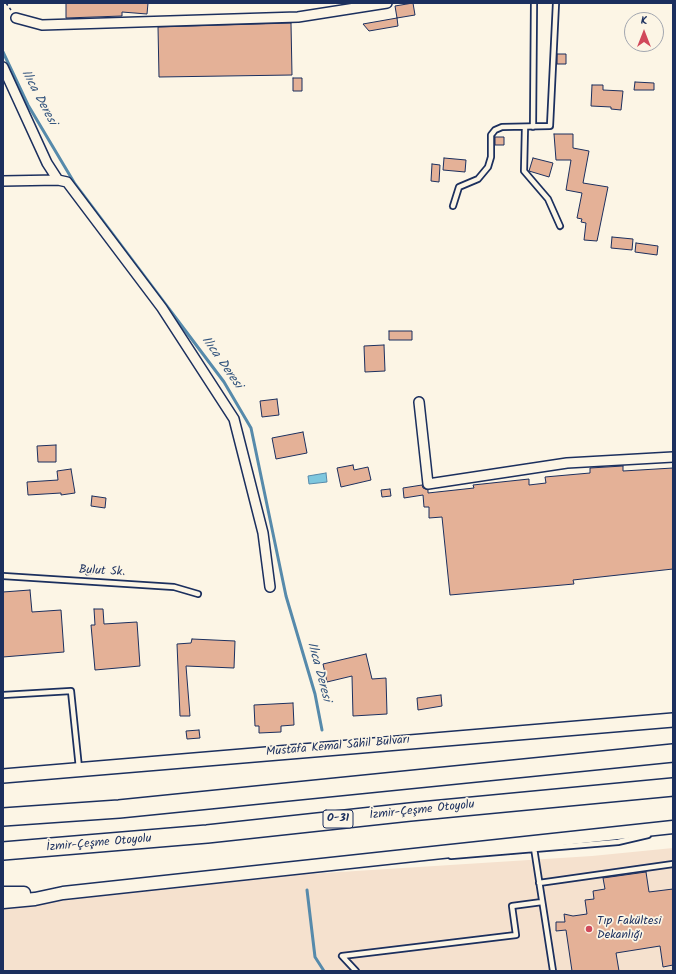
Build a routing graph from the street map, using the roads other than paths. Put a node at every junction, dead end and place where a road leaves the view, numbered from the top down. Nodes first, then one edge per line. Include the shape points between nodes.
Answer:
1 (387, 3) edge
2 (534, 3) edge
3 (556, 3) edge
4 (16, 18) dead end
5 (3, 67) edge
6 (525, 127) junction
7 (533, 127) junction
8 (58, 180) junction
9 (3, 181) edge
10 (453, 206) dead end
11 (560, 226) dead end
12 (419, 402) dead end
13 (673, 457) edge
14 (3, 576) edge
15 (270, 587) dead end
16 (198, 594) dead end
17 (3, 695) edge
18 (673, 720) edge
19 (673, 753) edge
20 (79, 770) junction
21 (3, 776) edge
22 (673, 787) edge
23 (3, 817) edge
24 (673, 828) edge
25 (533, 846) junction
26 (3, 851) edge
27 (673, 864) edge
28 (539, 883) junction
29 (63, 893) junction
30 (3, 894) edge
31 (3, 902) edge
32 (542, 902) junction
33 (356, 971) edge
34 (553, 971) edge

1 - 4 street via 298,17 42,25
2 - 7 lane
3 - 7 lane via 550,126
5 - 8 street via 47,163
6 - 7 lane
6 - 10 lane via 502,127 495,130 491,135 491,157 488,167 478,179 459,187
6 - 11 lane via 524,171 548,199
8 - 9 street
8 - 15 street via 67,182 162,308 234,419 263,533
12 - 13 street via 428,484 567,463
14 - 16 lane, Bulut Sk. via 174,587
17 - 20 lane via 70,691
18 - 20 main road, Mustafa Kemal Sahil Bulvarı
19 - 23 highway via 119,808
20 - 21 main road, Mustafa Kemal Sahil Bulvarı
22 - 26 highway, İzmir-Çeşme Otoyolu / O-31 via 207,834
24 - 25 street
25 - 28 lane
25 - 29 street via 417,854
27 - 28 lane
28 - 32 lane
29 - 30 street
29 - 31 street
32 - 33 lane via 512,906 516,935 342,956
32 - 34 lane

